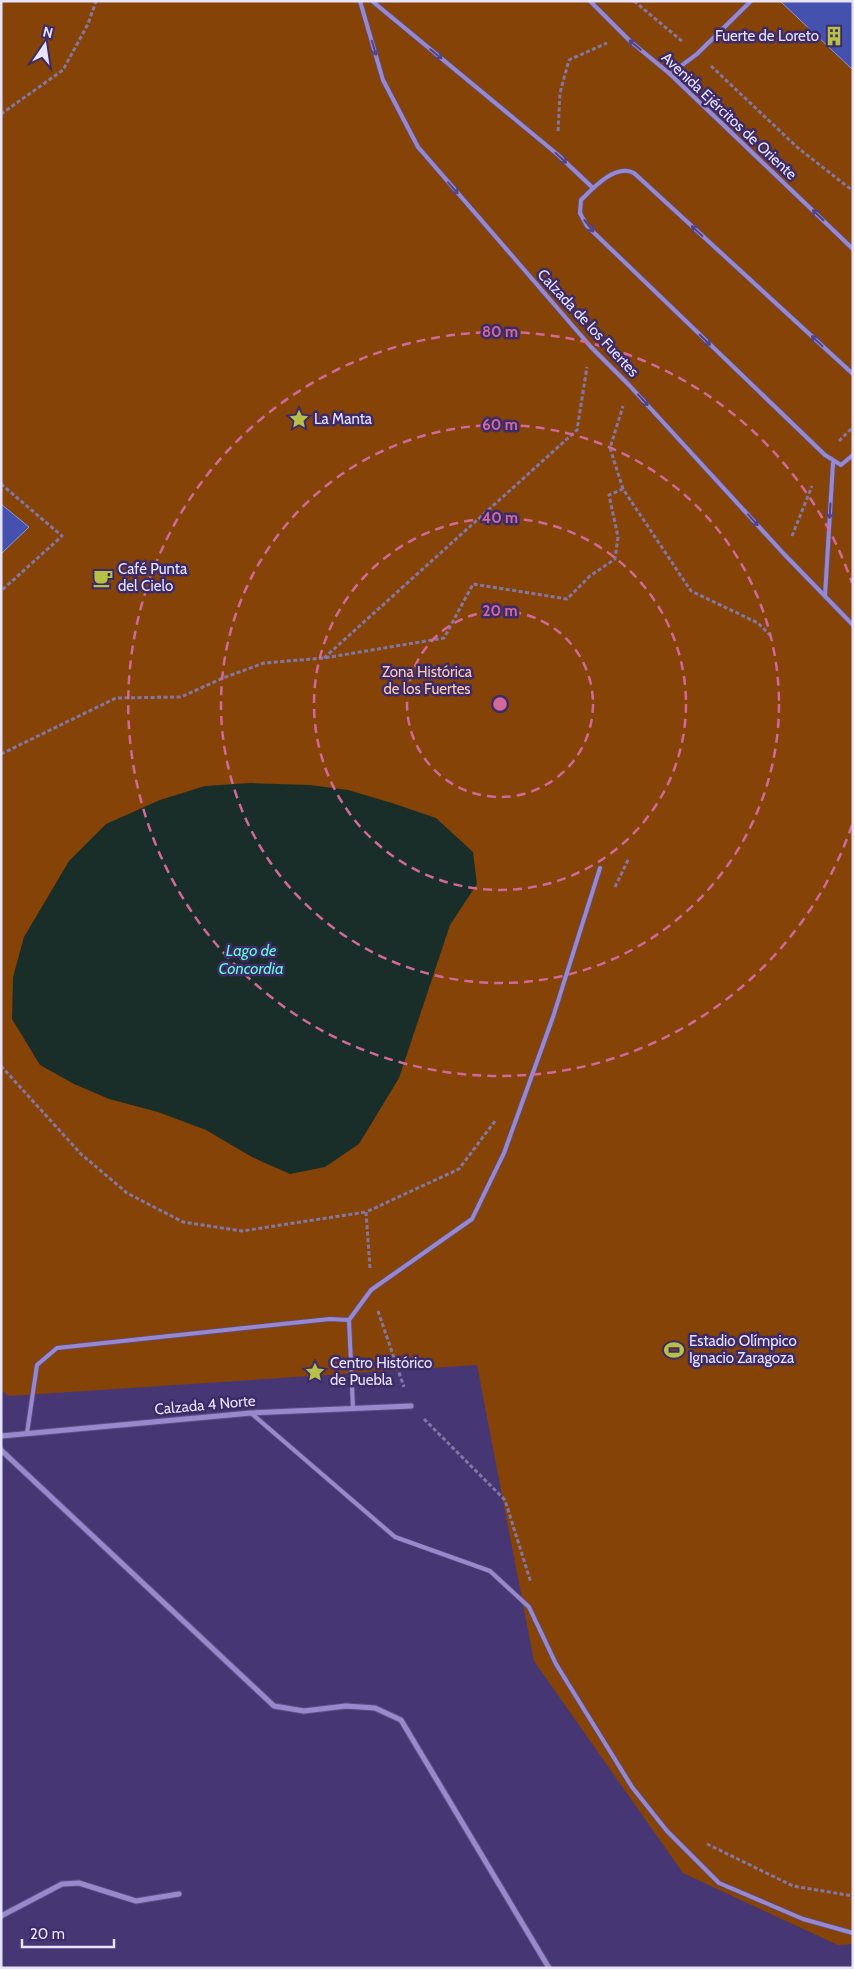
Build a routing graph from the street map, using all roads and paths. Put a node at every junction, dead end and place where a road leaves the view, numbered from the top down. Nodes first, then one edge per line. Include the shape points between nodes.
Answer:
1 (96, 1) edge
2 (360, 1) edge
3 (372, 1) edge
4 (590, 1) edge
5 (634, 1) edge
6 (751, 1) edge
7 (630, 41) junction
8 (697, 54) junction
9 (670, 74) junction
10 (1, 114) edge
11 (557, 154) junction
12 (593, 188) junction
13 (853, 191) edge
14 (853, 249) edge
15 (591, 347) junction
16 (853, 374) edge
17 (629, 385) junction
18 (853, 455) edge
19 (833, 463) junction
20 (1, 484) edge
21 (623, 489) junction
22 (1, 591) edge
23 (825, 596) junction
24 (853, 626) edge
25 (771, 636) dead end
26 (324, 658) junction
27 (1, 754) edge
28 (629, 858) dead end
29 (600, 868) dead end
30 (612, 893) dead end
31 (1, 1066) edge
32 (500, 1113) dead end
33 (366, 1212) junction
34 (371, 1290) junction
35 (348, 1320) junction
36 (411, 1406) junction
37 (353, 1408) junction
38 (251, 1413) junction
39 (27, 1433) junction
40 (1, 1436) edge
41 (1, 1450) edge
42 (534, 1591) dead end
43 (706, 1844) dead end
44 (180, 1894) dead end
45 (853, 1896) edge
46 (1, 1916) edge
47 (853, 1933) edge
48 (549, 1968) edge

1 - 10 path via 88,24 63,70
2 -> 15 lane, Calzada de los Fuertes via 383,80 418,147
3 -> 11 lane
4 - 7 lane, Avenida Ejércitos de Oriente
5 - 8 path
6 - 8 lane
9 -> 7 lane, Avenida Ejércitos de Oriente
7 - 11 path via 604,43 569,60 560,93
8 - 9 lane
8 - 13 path via 798,148
14 -> 9 lane, Avenida Ejércitos de Oriente
11 -> 12 lane
16 -> 12 lane via 634,172 620,169
12 -> 19 lane via 581,200 580,213 587,226
15 - 17 lane, Calzada de los Fuertes
15 - 26 path via 577,430
17 - 21 path via 610,448
17 -> 23 lane, Calzada de los Fuertes
18 - 19 lane via 841,465
19 -> 23 lane
20 - 22 path via 62,536
21 - 25 path via 691,591 758,623
21 - 26 path via 609,495 618,537 615,559 590,576 567,598 473,584 444,638
23 - 24 lane, Calzada de los Fuertes
26 - 27 path via 264,663 181,697 116,698
28 - 30 path
29 - 34 lane via 553,1017 504,1153 472,1219
31 - 33 path via 81,1154 127,1193 183,1222 242,1230
32 - 33 path via 459,1169
33 - 34 path
34 - 35 lane
34 - 36 path
35 - 37 lane
35 - 39 lane via 330,1319 57,1348 37,1365
36 - 37 street, Calzada 4 Norte
36 - 42 path via 505,1500
37 - 38 street, Calzada 4 Norte
38 - 39 street, Calzada 4 Norte
38 - 47 lane via 395,1537 490,1571 529,1608 556,1664 632,1787 667,1831 719,1883 803,1919
39 - 40 street, Calzada 4 Norte
41 - 48 street via 274,1706 304,1711 346,1706 375,1708 401,1720
43 - 45 path via 793,1886
44 - 46 street via 136,1902 79,1883 62,1884

